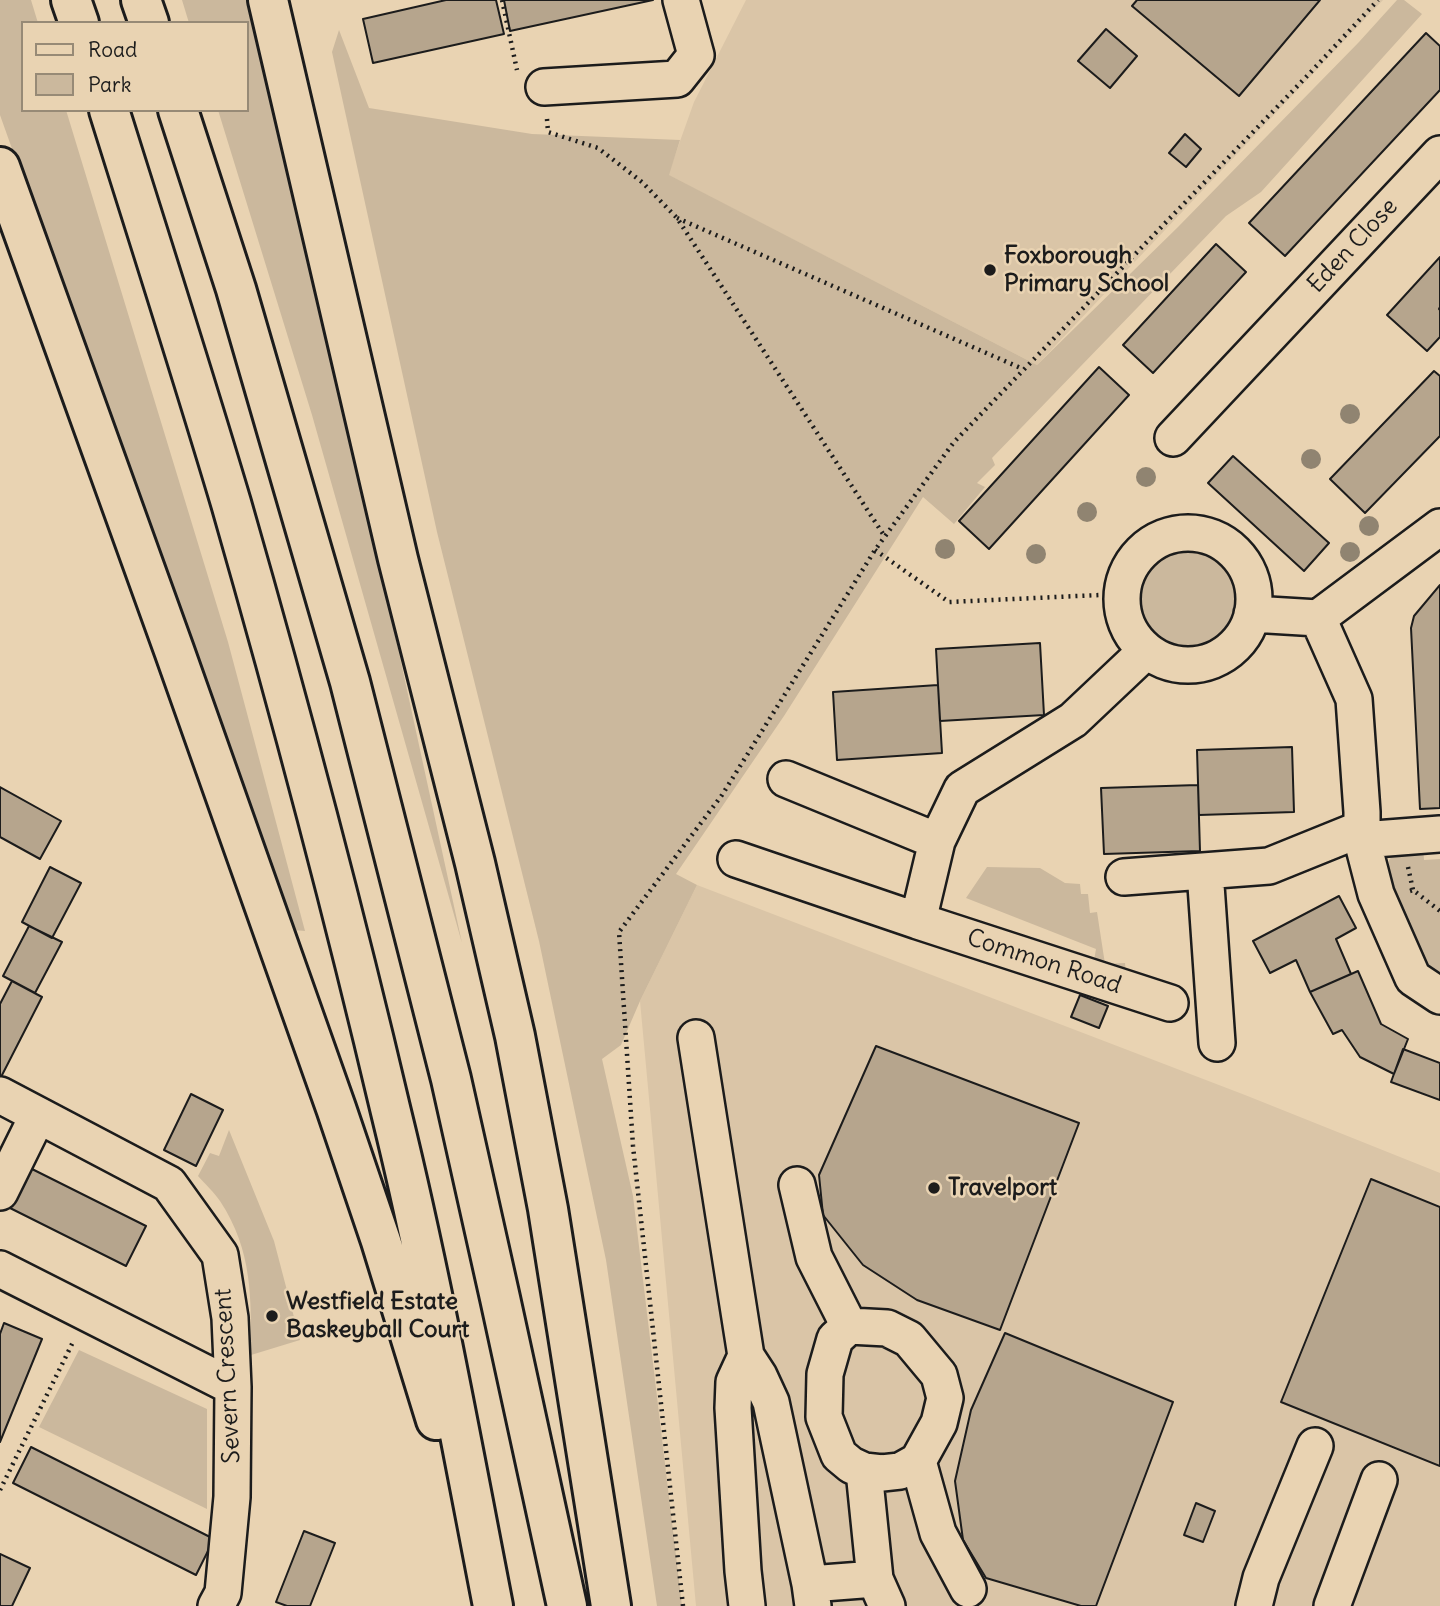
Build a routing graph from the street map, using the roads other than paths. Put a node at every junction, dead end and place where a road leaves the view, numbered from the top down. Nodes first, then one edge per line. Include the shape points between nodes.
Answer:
1 (72, 0) edge
2 (141, 0) edge
3 (268, 0) edge
4 (681, 0) edge
5 (78, 21) edge
6 (148, 21) edge
7 (544, 87) road end
8 (110, 112) edge
9 (179, 112) edge
10 (1440, 154) edge
11 (0, 167) edge
12 (1173, 438) dead end
13 (1440, 527) edge
14 (1252, 614) junction
15 (1318, 618) junction
16 (1146, 651) junction
17 (786, 779) dead end
18 (1362, 834) junction
19 (1440, 834) edge
20 (937, 841) junction
21 (736, 859) dead end
22 (1205, 871) junction
23 (1124, 877) dead end
24 (918, 921) junction
25 (1440, 996) edge
26 (1170, 1003) dead end
27 (696, 1038) dead end
28 (1217, 1043) dead end
29 (0, 1095) edge
30 (38, 1115) junction
31 (797, 1185) dead end
32 (0, 1192) edge
33 (0, 1269) edge
34 (849, 1326) junction
35 (746, 1356) junction
36 (233, 1387) junction
37 (1315, 1446) dead end
38 (918, 1461) junction
39 (864, 1471) junction
40 (1379, 1480) dead end
41 (968, 1589) dead end
42 (881, 1592) edge
43 (812, 1595) edge
44 (216, 1606) edge
45 (493, 1606) edge
46 (567, 1606) edge
47 (611, 1606) edge
48 (747, 1606) edge
49 (1254, 1606) edge
50 (1332, 1606) edge

1 - 5 highway
2 - 6 highway
3 - 47 highway via 515,1036 548,1209
4 - 7 street via 696,55 677,79
8 - 45 highway via 230,501 338,897 439,1325
9 - 46 highway via 236,289 350,681 451,1079
10 - 12 street, Eden Close
11 - 45 highway via 336,1108
13 - 15 street
14 - 15 street
14 - 16 street via 1244,635 1229,652 1209,662 1187,666 1165,662
14 - 16 street via 1254,592 1248,570 1235,552 1197,532 1154,540 1126,572 1121,594 1131,635
15 - 18 street via 1354,699
16 - 20 street via 1073,720 962,789
17 - 20 street
18 - 19 street
18 - 22 street via 1269,866
18 - 25 street via 1376,894 1413,978
20 - 24 street
21 - 24 street, Common Road
22 - 23 street
22 - 28 street
24 - 26 street, Common Road
27 - 35 street
29 - 30 street, Severn Crescent
30 - 32 street
30 - 36 street, Severn Crescent via 169,1184 198,1224 220,1255 230,1318
31 - 34 street via 814,1257
33 - 36 street
34 - 38 street via 887,1328 909,1339 939,1375 945,1398 939,1423
34 - 39 street via 835,1339 825,1374 824,1417 839,1455
35 - 43 street via 771,1402
35 - 48 street via 734,1382 733,1408
36 - 44 street, Severn Crescent via 232,1497 223,1593
37 - 49 street
38 - 39 street via 900,1471
38 - 41 street via 938,1532
39 - 42 street
40 - 50 street
42 - 43 street

